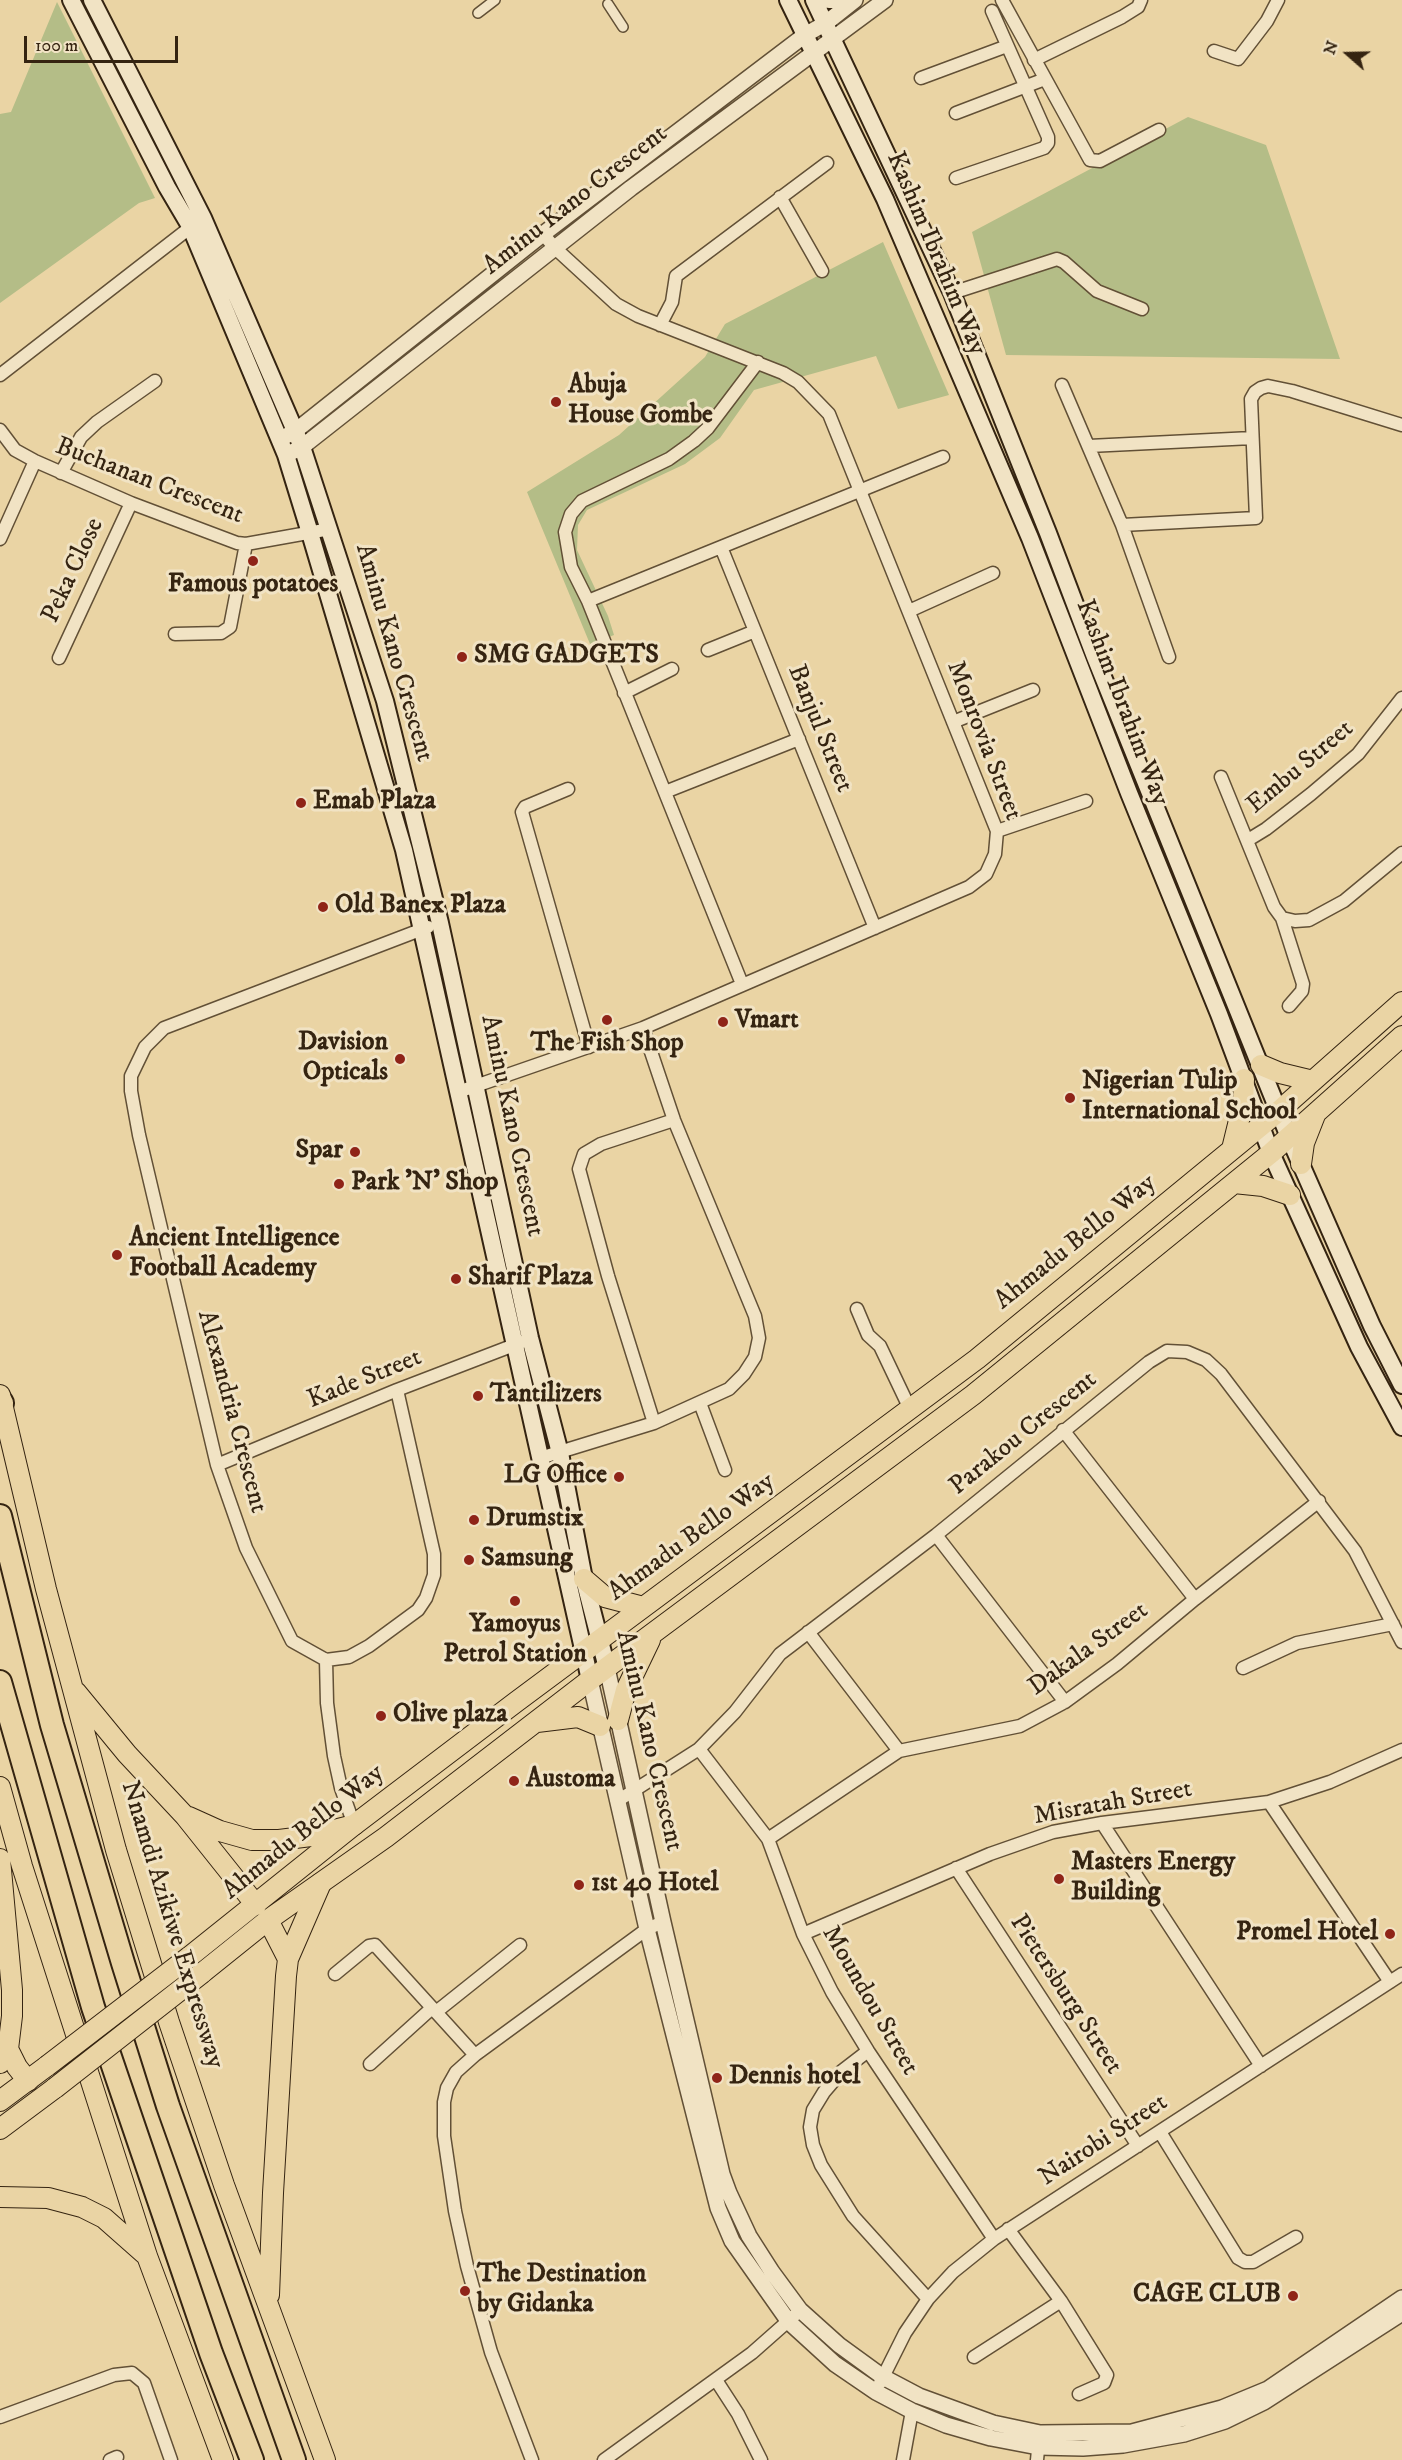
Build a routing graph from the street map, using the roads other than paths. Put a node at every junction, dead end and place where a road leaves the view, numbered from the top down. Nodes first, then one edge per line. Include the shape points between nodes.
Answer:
1 (71, 0) edge
2 (495, 0) edge
3 (788, 0) edge
4 (814, 0) edge
5 (829, 0) edge
6 (848, 0) edge
7 (855, 0) edge
8 (885, 0) edge
9 (1002, 0) edge
10 (1141, 0) edge
11 (1278, 0) edge
12 (608, 4) dead end
13 (95, 5) edge
14 (992, 11) dead end
15 (478, 13) dead end
16 (623, 27) dead end
17 (835, 30) junction
18 (804, 35) junction
19 (1007, 46) junction
20 (814, 51) junction
21 (1214, 51) dead end
22 (1034, 60) junction
23 (921, 78) dead end
24 (1045, 78) junction
25 (1025, 87) junction
26 (956, 113) dead end
27 (1159, 130) dead end
28 (827, 163) dead end
29 (956, 178) dead end
30 (780, 197) junction
31 (197, 222) junction
32 (543, 234) junction
33 (555, 248) junction
34 (822, 271) dead end
35 (952, 293) junction
36 (1142, 309) dead end
37 (660, 325) junction
38 (758, 362) junction
39 (0, 375) edge
40 (155, 381) dead end
41 (1062, 385) dead end
42 (1402, 425) edge
43 (0, 430) edge
44 (1252, 438) junction
45 (290, 443) junction
46 (1089, 446) junction
47 (943, 457) dead end
48 (35, 461) junction
49 (62, 473) junction
50 (860, 490) junction
51 (131, 503) junction
52 (1122, 525) junction
53 (330, 529) junction
54 (310, 533) junction
55 (0, 538) edge
56 (246, 544) junction
57 (721, 547) junction
58 (993, 573) dead end
59 (588, 601) junction
60 (909, 611) junction
61 (755, 631) junction
62 (175, 634) dead end
63 (708, 650) dead end
64 (1169, 657) dead end
65 (59, 658) dead end
66 (672, 669) dead end
67 (1033, 690) dead end
68 (624, 693) junction
69 (1402, 698) edge
70 (953, 722) junction
71 (799, 739) junction
72 (1221, 777) dead end
73 (568, 789) dead end
74 (665, 792) junction
75 (1086, 801) dead end
76 (997, 831) junction
77 (1248, 840) junction
78 (1402, 853) edge
79 (1282, 918) junction
80 (440, 923) junction
81 (875, 928) junction
82 (421, 930) junction
83 (742, 984) junction
84 (1402, 1002) edge
85 (1288, 1006) dead end
86 (643, 1028) junction
87 (1402, 1036) edge
88 (589, 1047) junction
89 (1261, 1065) junction
90 (1244, 1079) junction
91 (1313, 1081) junction
92 (477, 1087) junction
93 (458, 1092) junction
94 (1279, 1111) junction
95 (1316, 1113) junction
96 (674, 1120) junction
97 (1262, 1125) junction
98 (1289, 1137) junction
99 (1232, 1149) junction
100 (1271, 1153) junction
101 (1301, 1164) junction
102 (1234, 1183) junction
103 (1290, 1195) junction
104 (857, 1309) dead end
105 (523, 1341) junction
106 (1402, 1385) edge
107 (397, 1390) junction
108 (0, 1400) edge
109 (700, 1402) junction
110 (910, 1409) junction
111 (654, 1423) junction
112 (1402, 1427) edge
113 (1063, 1430) junction
114 (560, 1453) junction
115 (540, 1458) junction
116 (217, 1465) junction
117 (725, 1470) dead end
118 (1319, 1501) junction
119 (0, 1516) edge
120 (936, 1535) junction
121 (585, 1580) junction
122 (1195, 1599) junction
123 (643, 1607) junction
124 (1393, 1624) junction
125 (808, 1632) junction
126 (654, 1633) junction
127 (587, 1641) junction
128 (1402, 1642) edge
129 (326, 1659) junction
130 (607, 1668) junction
131 (1243, 1668) dead end
132 (590, 1680) junction
133 (0, 1682) edge
134 (71, 1687) junction
135 (1065, 1702) junction
136 (534, 1723) junction
137 (609, 1723) junction
138 (699, 1749) junction
139 (1402, 1750) edge
140 (899, 1751) junction
141 (0, 1787) edge
142 (635, 1791) junction
143 (619, 1800) junction
144 (1269, 1802) junction
145 (185, 1816) junction
146 (1102, 1823) junction
147 (354, 1825) junction
148 (768, 1839) junction
149 (0, 1859) edge
150 (956, 1868) junction
151 (321, 1883) junction
152 (262, 1913) junction
153 (663, 1922) junction
154 (648, 1929) junction
155 (803, 1934) junction
156 (520, 1945) dead end
157 (288, 1959) junction
158 (196, 1965) junction
159 (334, 1974) dead end
160 (1402, 1974) edge
161 (1390, 1982) junction
162 (434, 2010) junction
163 (868, 2051) junction
164 (475, 2055) junction
165 (4, 2056) edge
166 (370, 2064) dead end
167 (1261, 2066) junction
168 (28, 2081) junction
169 (0, 2101) edge
170 (0, 2128) edge
171 (1160, 2132) junction
172 (1138, 2146) junction
173 (0, 2197) edge
174 (1008, 2229) junction
175 (1296, 2237) dead end
176 (994, 2239) junction
177 (147, 2256) junction
178 (1402, 2298) edge
179 (928, 2300) junction
180 (1061, 2301) junction
181 (269, 2307) junction
182 (800, 2310) junction
183 (1402, 2313) edge
184 (789, 2322) junction
185 (974, 2357) dead end
186 (883, 2377) junction
187 (716, 2380) junction
188 (876, 2392) junction
189 (1079, 2394) dead end
190 (912, 2411) junction
191 (0, 2417) edge
192 (286, 2438) junction
193 (1038, 2447) edge
194 (171, 2460) edge
195 (223, 2460) edge
196 (252, 2460) edge
197 (294, 2460) edge
198 (301, 2460) edge
199 (325, 2460) edge
200 (532, 2460) edge
201 (604, 2460) edge
202 (760, 2460) edge
203 (903, 2460) edge

1 - 31 main road, Aminu Kano Crescent via 167,188
2 - 15 street
3 - 18 main road, Kashim Ibrahim Way
4 - 17 main road, Kashim Ibrahim Way
5 - 6 main road
7 - 17 street, Aminu Kano Crescent
8 - 17 street, Aminu Kano Crescent
9 - 22 street
10 - 22 street via 1138,7 1122,17
11 - 21 street via 1238,59
12 - 16 street
13 - 31 main road, Aminu Kano Crescent via 184,179
14 - 19 street
17 - 18 street, Aminu Kano Crescent
17 - 20 street, Aminu Kano Crescent
17 - 35 main road, Kashim Ibrahim Way via 840,55
18 - 20 main road, Kashim Ibrahim Way
18 - 32 street, Aminu Kano Crescent
19 - 23 street
19 - 25 street
20 - 33 street, Aminu Kano Crescent
20 - 90 main road, Kashim Ibrahim Way via 885,199 1030,538
22 - 24 street
24 - 25 street
24 - 27 street via 1090,160 1100,160
25 - 26 street
25 - 29 street via 1048,143 1044,148
28 - 30 street
30 - 34 street
30 - 37 street via 676,276 672,302
31 - 39 street
31 - 45 main road, Aminu Kano Crescent
32 - 33 street, Monrovia Street
32 - 45 street, Aminu Kano Crescent
33 - 37 street, Monrovia Street via 608,298
33 - 45 street, Aminu Kano Crescent
35 - 36 street via 1057,259 1097,291
35 - 89 main road, Kashim Ibrahim Way
37 - 38 street, Monrovia Street
38 - 50 street, Monrovia Street via 798,382 829,414
38 - 59 street via 694,441 669,459 582,501 572,514 565,532 566,547
40 - 49 street via 89,429
41 - 46 street
42 - 44 street via 1268,386 1255,392 1251,399
43 - 48 street, Buchanan Crescent via 15,450
44 - 46 street
44 - 52 street via 1256,518
45 - 53 main road, Aminu Kano Crescent
45 - 54 main road, Aminu Kano Crescent
46 - 52 street
47 - 50 street
48 - 49 street, Buchanan Crescent
48 - 55 street
49 - 51 street, Buchanan Crescent
50 - 57 street
50 - 60 street, Monrovia Street
51 - 56 street, Buchanan Crescent
51 - 65 street, Peka Close
52 - 64 street
53 - 54 street, Buchanan Crescent
53 - 80 main road, Aminu Kano Crescent via 384,701
54 - 56 street, Buchanan Crescent
54 - 82 main road, Aminu Kano Crescent via 401,840
56 - 62 street via 230,627 221,633
57 - 59 street
57 - 61 street, Banjul Street
58 - 60 street
59 - 68 street
60 - 70 street, Monrovia Street
61 - 63 street
61 - 71 street, Banjul Street
66 - 68 street
67 - 70 street
68 - 74 street
69 - 77 street, Embu Street via 1358,754
70 - 76 street, Monrovia Street
71 - 74 street
71 - 81 street, Banjul Street
72 - 77 street, Embu Street
73 - 88 street via 525,807 522,812
74 - 83 street
75 - 76 street
76 - 81 street, Monrovia Street via 995,854 986,874 969,887
77 - 79 street, Embu Street
78 - 79 street via 1344,901 1309,920
79 - 85 street, Embu Street via 1303,984 1302,991
80 - 82 street, Alexandria Crescent
80 - 92 main road, Aminu Kano Crescent
81 - 83 street, Monrovia Street
82 - 93 main road, Aminu Kano Crescent
82 - 116 street, Alexandria Crescent via 164,1028 136,1062 131,1091
83 - 86 street, Monrovia Street
84 - 91 main road, Ahmadu Bello Way
86 - 88 street, Monrovia Street
86 - 96 street
87 - 95 main road, Ahmadu Bello Way
88 - 92 street, Monrovia Street
89 - 91 main road
89 - 94 main road, Kashim Ibrahim Way
90 - 97 main road, Kashim Ibrahim Way
90 - 99 main road
91 - 94 main road, Ahmadu Bello Way
92 - 93 street, Monrovia Street
92 - 105 main road, Aminu Kano Crescent
93 - 105 main road, Aminu Kano Crescent
94 - 97 main road, Ahmadu Bello Way
94 - 98 main road, Kashim Ibrahim Way
95 - 98 main road, Ahmadu Bello Way
95 - 101 main road via 1304,1143
96 - 109 street via 755,1316 759,1338 755,1358 744,1374 729,1389
96 - 111 street via 601,1144 584,1154 579,1169
97 - 99 main road, Ahmadu Bello Way
97 - 100 main road, Kashim Ibrahim Way
98 - 100 main road, Ahmadu Bello Way
98 - 101 main road, Kashim Ibrahim Way
99 - 110 main road, Ahmadu Bello Way via 977,1359
100 - 102 main road, Ahmadu Bello Way
100 - 103 main road, Kashim Ibrahim Way
101 - 106 main road, Kashim Ibrahim Way
102 - 103 main road via 1263,1186
102 - 126 main road, Ahmadu Bello Way via 974,1395
103 - 112 main road, Kashim Ibrahim Way via 1359,1347
104 - 110 street
105 - 107 street, Kade Street
105 - 114 main road, Aminu Kano Crescent
105 - 115 main road, Aminu Kano Crescent
107 - 116 street, Kade Street
107 - 129 street via 435,1554 434,1575 418,1610 349,1657
108 - 134 main road, Nnamdi Azikiwe Expressway
109 - 111 street
109 - 117 street
110 - 123 main road, Ahmadu Bello Way
111 - 114 street
113 - 118 street, Parakou Crescent via 1149,1362 1167,1351 1187,1352 1206,1360 1221,1374
113 - 120 street, Parakou Crescent
113 - 122 street
114 - 115 street
114 - 121 main road, Aminu Kano Crescent
115 - 127 main road, Aminu Kano Crescent
116 - 129 street, Alexandria Crescent via 246,1548 292,1641
118 - 122 street, Dakala Street
118 - 124 street, Parakou Crescent via 1355,1551
119 - 192 highway via 52,1725 123,1963 168,2106
120 - 125 street, Parakou Crescent
120 - 135 street
121 - 123 main road via 605,1598
121 - 127 main road, Aminu Kano Crescent
122 - 135 street, Dakala Street
123 - 127 main road, Ahmadu Bello Way
124 - 128 street, Parakou Crescent
124 - 131 street via 1297,1643
125 - 138 street, Parakou Crescent via 780,1654 735,1713
125 - 140 street
126 - 130 main road, Ahmadu Bello Way
126 - 137 main road
127 - 130 main road, Aminu Kano Crescent
127 - 132 main road, Aminu Kano Crescent
127 - 147 main road, Ahmadu Bello Way via 567,1663
129 - 147 street via 334,1756
130 - 132 main road, Ahmadu Bello Way
130 - 137 street, Aminu Kano Crescent
132 - 136 main road, Ahmadu Bello Way
132 - 137 street
133 - 196 highway via 93,2007 207,2342
134 - 145 main road
134 - 181 main road, Nnamdi Azikiwe Expressway via 169,2022
135 - 140 street, Dakala Street via 1020,1726
136 - 137 main road via 578,1717
136 - 151 main road, Ahmadu Bello Way
137 - 142 street, Aminu Kano Crescent
137 - 143 street
138 - 142 street, Parakou Crescent
138 - 148 street, Moundou Street
139 - 144 street, Misratah Street via 1330,1782
140 - 148 street, Dakala Street
141 - 177 main road
142 - 143 street, Parakou Crescent
142 - 153 street, Aminu Kano Crescent
143 - 154 street
144 - 146 street, Misratah Street
144 - 161 street
145 - 147 main road via 252,1840 311,1836
145 - 152 main road
146 - 150 street, Misratah Street via 1053,1832
146 - 167 street
147 - 152 main road, Ahmadu Bello Way
148 - 155 street, Moundou Street
149 - 165 main road via 12,1990 12,2016
150 - 155 street, Misratah Street
150 - 172 street, Pietersburg Street
151 - 152 main road, Ahmadu Bello Way
151 - 157 main road
152 - 157 main road
152 - 158 main road, Ahmadu Bello Way
153 - 154 street
153 - 182 street, Aminu Kano Crescent via 729,2193 749,2236
154 - 164 street
154 - 184 street via 718,2208 732,2241
155 - 163 street, Moundou Street
156 - 162 street
157 - 181 main road
158 - 168 main road, Ahmadu Bello Way, bridge
158 - 170 main road, Ahmadu Bello Way, bridge via 56,2088
159 - 162 street via 374,1944
160 - 161 street, Nairobi Street
161 - 167 street, Nairobi Street
162 - 164 street
162 - 166 street
163 - 176 street, Moundou Street
163 - 179 street via 842,2071 813,2110 813,2145 825,2174 853,2216
164 - 200 street via 456,2072 445,2095 444,2136 449,2174 467,2266 491,2352
165 - 168 main road
167 - 171 street, Nairobi Street
168 - 169 main road, Ahmadu Bello Way
171 - 172 street, Nairobi Street
171 - 175 street via 1238,2258 1253,2262
172 - 174 street, Nairobi Street
173 - 177 main road via 48,2198 82,2207 104,2218
174 - 176 street, Nairobi Street
174 - 180 street
176 - 179 street, Nairobi Street via 953,2272
177 - 195 main road
178 - 193 street, Aminu Kano Crescent via 1268,2389 1222,2408 1132,2432
179 - 186 street, Nairobi Street
180 - 185 street
180 - 189 street via 1107,2375 1104,2383
181 - 199 main road, Nnamdi Azikiwe Expressway
182 - 184 street
182 - 186 street, Aminu Kano Crescent
183 - 193 street via 1302,2380 1225,2421 1184,2434 1124,2445
184 - 187 street
184 - 188 street via 835,2364
186 - 188 street, Nairobi Street
186 - 193 street, Aminu Kano Crescent via 952,2410 993,2423
187 - 201 street
187 - 202 street
188 - 190 street
190 - 193 street via 991,2438
190 - 203 street
191 - 194 street via 114,2375 132,2373 144,2383
192 - 197 highway
192 - 198 highway

